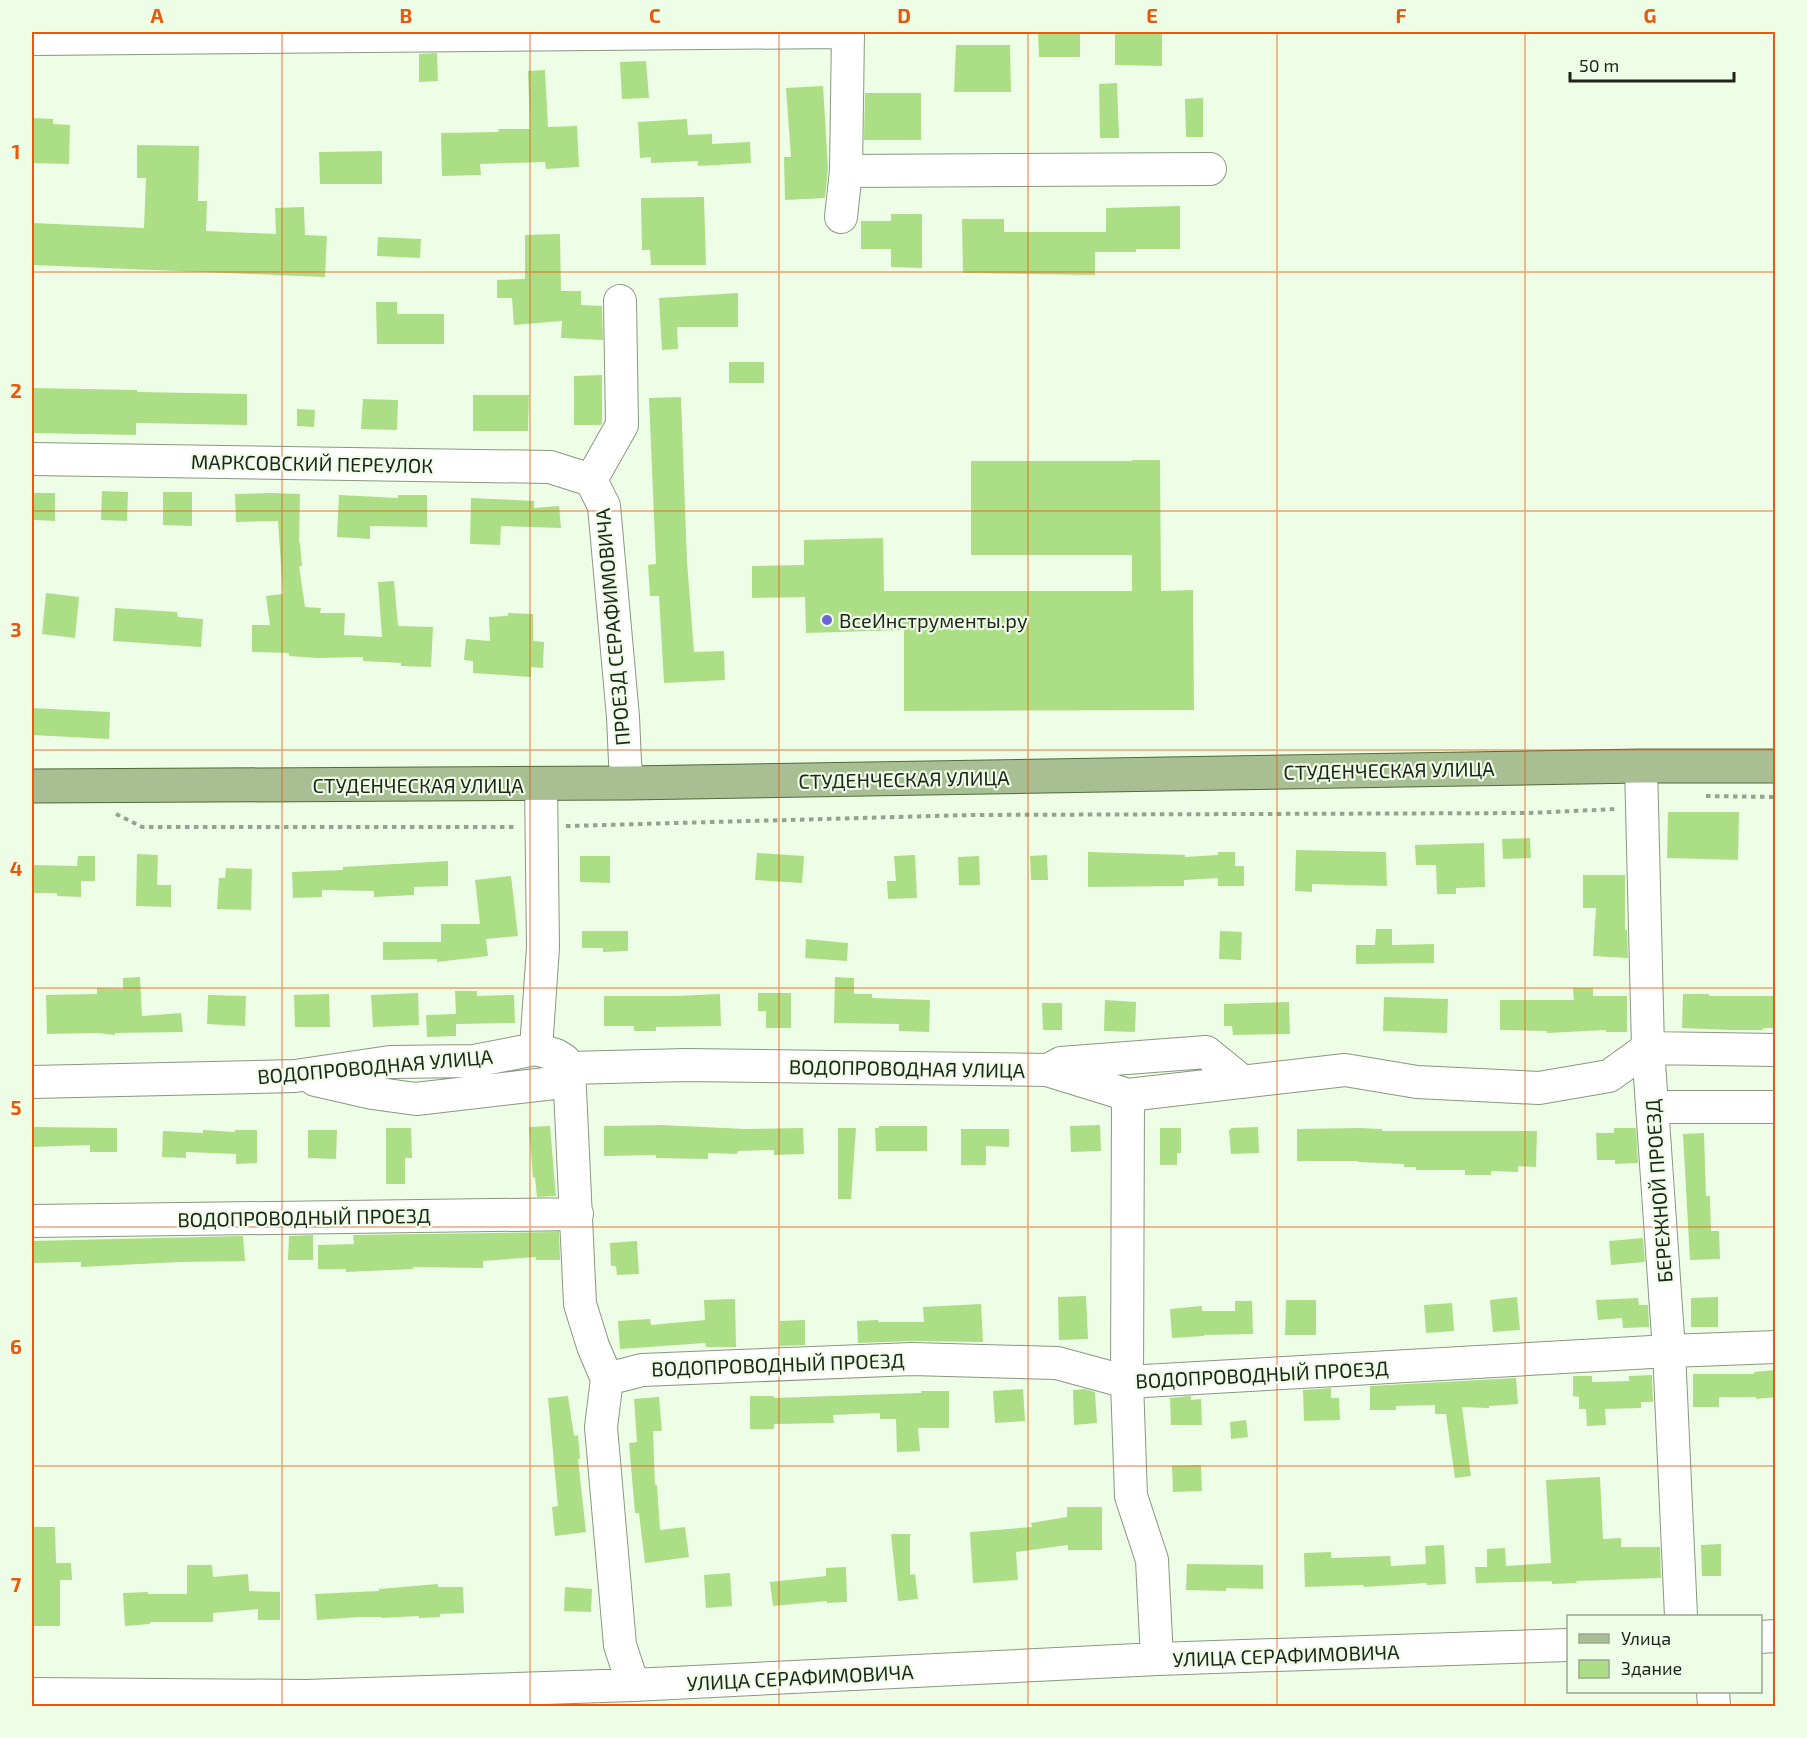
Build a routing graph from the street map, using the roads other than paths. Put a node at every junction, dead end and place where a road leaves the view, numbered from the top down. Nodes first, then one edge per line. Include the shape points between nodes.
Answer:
1 (835, 32) edge
2 (848, 32) edge
3 (99, 35) edge
4 (32, 39) edge
5 (1210, 169) dead end
6 (846, 171) junction
7 (841, 217) dead end
8 (620, 301) dead end
9 (32, 459) edge
10 (591, 480) junction
11 (1641, 766) junction
12 (1776, 766) edge
13 (628, 783) junction
14 (541, 784) junction
15 (32, 786) edge
16 (1648, 1048) junction
17 (536, 1049) junction
18 (1776, 1050) edge
19 (569, 1068) junction
20 (1047, 1070) junction
21 (295, 1076) junction
22 (32, 1082) edge
23 (1243, 1082) junction
24 (1128, 1095) junction
25 (1652, 1107) junction
26 (1776, 1107) edge
27 (577, 1214) junction
28 (32, 1221) edge
29 (1776, 1347) edge
30 (1669, 1351) junction
31 (607, 1379) junction
32 (1127, 1382) junction
33 (1681, 1615) edge
34 (1567, 1645) edge
35 (1157, 1659) junction
36 (633, 1685) junction
37 (32, 1694) edge
38 (307, 1701) edge

1 - 3 street
2 - 6 street
3 - 4 street
5 - 6 street
6 - 7 street
8 - 10 street, ПРОЕЗД СЕРАФИМОВИЧА via 622,425
9 - 10 street, МАРКСОВСКИЙ ПЕРЕУЛОК via 550,467
10 - 13 street, ПРОЕЗД СЕРАФИМОВИЧА via 604,506
11 - 12 main road, СТУДЕНЧЕСКАЯ УЛИЦА
11 - 13 main road, СТУДЕНЧЕСКАЯ УЛИЦА
11 - 16 street, БЕРЕЖНОЙ ПРОЕЗД
13 - 14 main road, СТУДЕНЧЕСКАЯ УЛИЦА
14 - 15 main road, СТУДЕНЧЕСКАЯ УЛИЦА
14 - 17 street via 543,947
16 - 18 street
16 - 23 street, ВОДОПРОВОДНАЯ УЛИЦА via 1610,1076 1539,1088 1417,1082 1345,1070
16 - 25 street, БЕРЕЖНОЙ ПРОЕЗД
17 - 19 street via 556,1055
17 - 21 street, ВОДОПРОВОДНАЯ УЛИЦА via 474,1061 390,1062
19 - 20 street, ВОДОПРОВОДНАЯ УЛИЦА via 686,1065
19 - 21 street via 554,1083 416,1099
19 - 27 street
20 - 23 street via 1062,1063 1206,1052
20 - 24 street, ВОДОПРОВОДНАЯ УЛИЦА
21 - 22 street, ВОДОПРОВОДНАЯ УЛИЦА
23 - 24 street, ВОДОПРОВОДНАЯ УЛИЦА
24 - 32 street
25 - 26 street
25 - 30 street, БЕРЕЖНОЙ ПРОЕЗД
27 - 28 street, ВОДОПРОВОДНЫЙ ПРОЕЗД
27 - 31 street via 580,1305
29 - 30 street, ВОДОПРОВОДНЫЙ ПРОЕЗД
30 - 32 street, ВОДОПРОВОДНЫЙ ПРОЕЗД
30 - 33 street, БЕРЕЖНОЙ ПРОЕЗД
31 - 32 street, ВОДОПРОВОДНЫЙ ПРОЕЗД via 642,1370 912,1359 1057,1363
31 - 36 street via 601,1427 620,1645
32 - 35 street via 1131,1496 1152,1560
34 - 35 street, УЛИЦА СЕРАФИМОВИЧА
35 - 36 street, УЛИЦА СЕРАФИМОВИЧА
36 - 38 street, УЛИЦА СЕРАФИМОВИЧА
37 - 38 street, УЛИЦА СЕРАФИМОВИЧА

